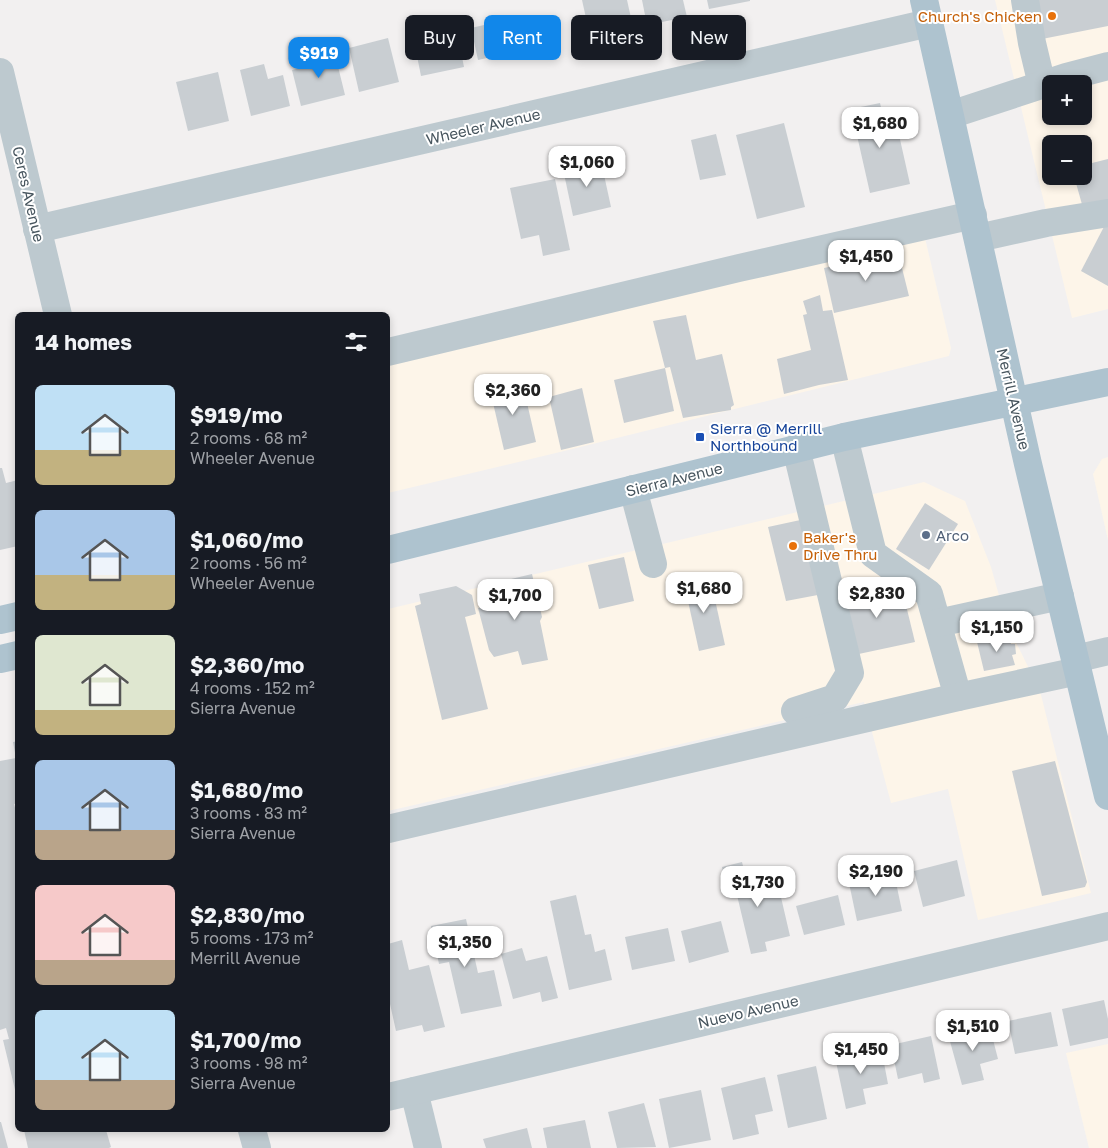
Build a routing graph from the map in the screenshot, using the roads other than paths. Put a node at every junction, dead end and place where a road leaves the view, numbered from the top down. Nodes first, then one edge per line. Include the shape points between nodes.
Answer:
1 (1025, 0) edge
2 (926, 11) edge
3 (1108, 66) edge
4 (0, 72) edge
5 (1077, 75) edge
6 (1042, 85) joint
7 (950, 115) junction
8 (8, 136) edge
9 (1108, 213) edge
10 (975, 227) junction
11 (37, 229) junction
12 (57, 312) edge
13 (390, 352) edge
14 (1108, 382) edge
15 (1014, 402) junction
16 (844, 437) junction
17 (796, 448) junction
18 (633, 489) junction
19 (390, 550) edge
20 (653, 564) dead end
21 (1060, 596) junction
22 (15, 617) edge
23 (0, 620) edge
24 (938, 623) junction
25 (1108, 651) edge
26 (15, 656) edge
27 (0, 659) edge
28 (1076, 665) junction
29 (958, 697) junction
30 (795, 711) dead end
31 (1108, 796) edge
32 (390, 829) edge
33 (1108, 926) edge
34 (414, 1091) junction
35 (390, 1097) edge
36 (253, 1132) edge
37 (257, 1148) edge
38 (428, 1148) edge

1 - 6 street
2 - 7 main road, Merrill Avenue
2 - 11 street, Wheeler Avenue
3 - 5 street
4 - 8 street, Ceres Avenue
6 - 7 street
7 - 10 main road, Merrill Avenue
8 - 11 street, Ceres Avenue
9 - 10 street
10 - 13 street via 721,272
10 - 15 main road, Merrill Avenue
11 - 12 street, Ceres Avenue
14 - 15 main road, Sierra Avenue
15 - 16 main road, Sierra Avenue
15 - 21 main road, Merrill Avenue
16 - 17 main road, Sierra Avenue
16 - 24 street via 873,554 929,594
17 - 18 main road, Sierra Avenue
17 - 30 street via 850,673 836,698
18 - 19 main road, Sierra Avenue
18 - 20 street
21 - 24 street
21 - 28 main road, Merrill Avenue
22 - 23 main road
24 - 29 street
25 - 28 street
26 - 27 main road
28 - 29 street
28 - 31 main road, Merrill Avenue
29 - 32 street
33 - 34 street, Nuevo Avenue
34 - 35 street, Nuevo Avenue
34 - 38 street
36 - 37 street

